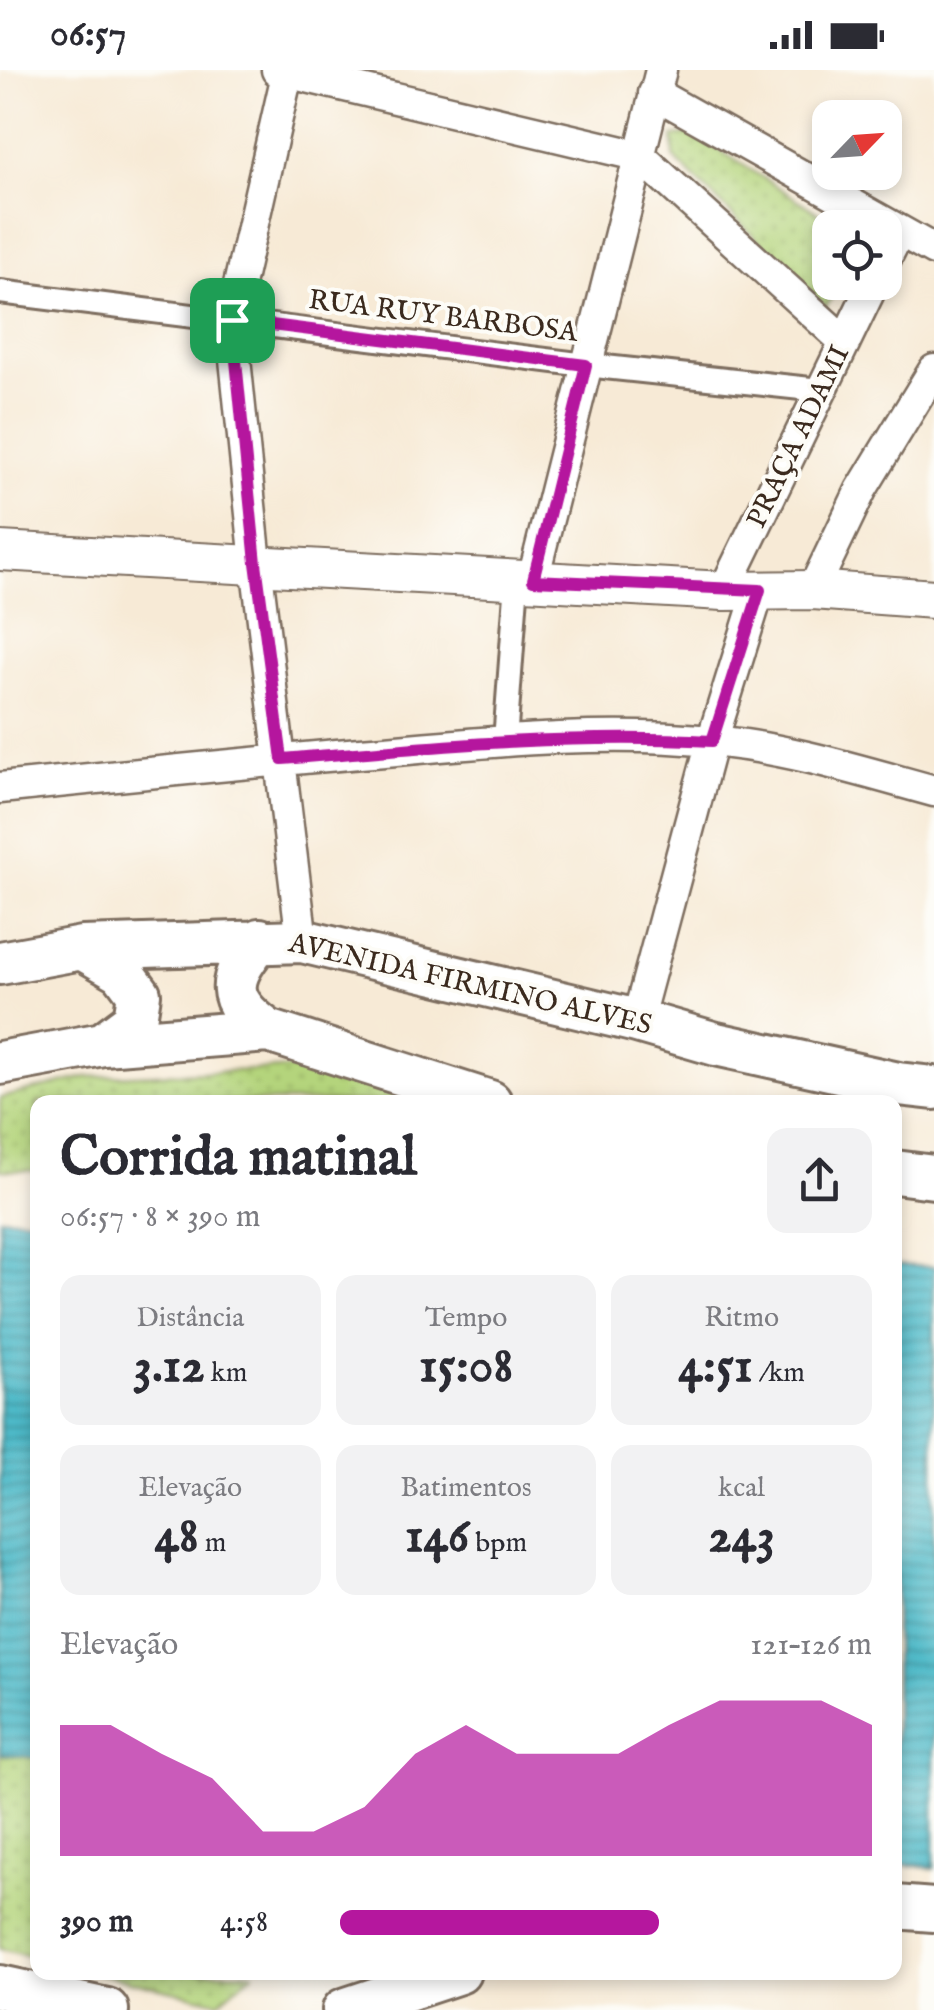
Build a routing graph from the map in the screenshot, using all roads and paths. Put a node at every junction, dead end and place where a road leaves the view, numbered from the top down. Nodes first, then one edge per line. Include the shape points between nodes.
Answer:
1 (284, 71) edge
2 (658, 81) edge
3 (640, 156) junction
4 (864, 210) edge
5 (902, 234) edge
6 (934, 250) edge
7 (0, 292) edge
8 (865, 300) edge
9 (232, 320) junction
10 (845, 342) junction
11 (586, 365) junction
12 (934, 370) edge
13 (820, 390) junction
14 (0, 551) edge
15 (256, 563) junction
16 (525, 580) junction
17 (742, 590) junction
18 (813, 590) junction
19 (934, 599) edge
20 (504, 741) junction
21 (712, 741) junction
22 (282, 759) junction
23 (0, 788) edge
24 (934, 791) edge
25 (281, 940) junction
26 (82, 948) junction
27 (0, 963) edge
28 (637, 1021) junction
29 (268, 1031) junction
30 (102, 1044) junction
31 (0, 1063) edge
32 (934, 1088) edge
33 (468, 1095) edge
34 (902, 1173) edge
35 (934, 1177) edge
36 (902, 1908) edge
37 (934, 1910) edge
38 (435, 1980) edge
39 (0, 1987) edge
40 (107, 2010) edge
41 (344, 2010) edge

1 - 3 street
1 - 9 street
2 - 3 street
2 - 4 street
3 - 10 street
3 - 11 street
5 - 6 street
7 - 9 street, RUA RUY BARBOSA
8 - 10 street, PRAÇA ADAMI
9 - 11 street, RUA RUY BARBOSA
9 - 15 street
10 - 13 street, PRAÇA ADAMI
11 - 13 street, RUA RUY BARBOSA
11 - 16 street
12 - 18 street via 862,490
13 - 17 street, PRAÇA ADAMI
14 - 15 street
15 - 16 street
15 - 22 street
16 - 17 street
16 - 20 street
17 - 18 street
17 - 21 street, PRAÇA ADAMI
18 - 19 street
20 - 21 street
20 - 22 street
21 - 24 street via 786,751
21 - 28 street, PRAÇA ADAMI
22 - 23 street
22 - 25 street
25 - 26 main road, AVENIDA FIRMINO ALVES
25 - 28 main road, AVENIDA FIRMINO ALVES
25 - 29 main road via 239,965 235,988 243,1013
26 - 27 main road, AVENIDA FIRMINO ALVES
26 - 30 main road via 122,971 139,994 135,1020
28 - 32 main road, AVENIDA FIRMINO ALVES via 716,1044
29 - 30 main road
29 - 33 main road
30 - 31 main road
34 - 35 main road
36 - 37 main road
38 - 41 main road
39 - 40 main road

